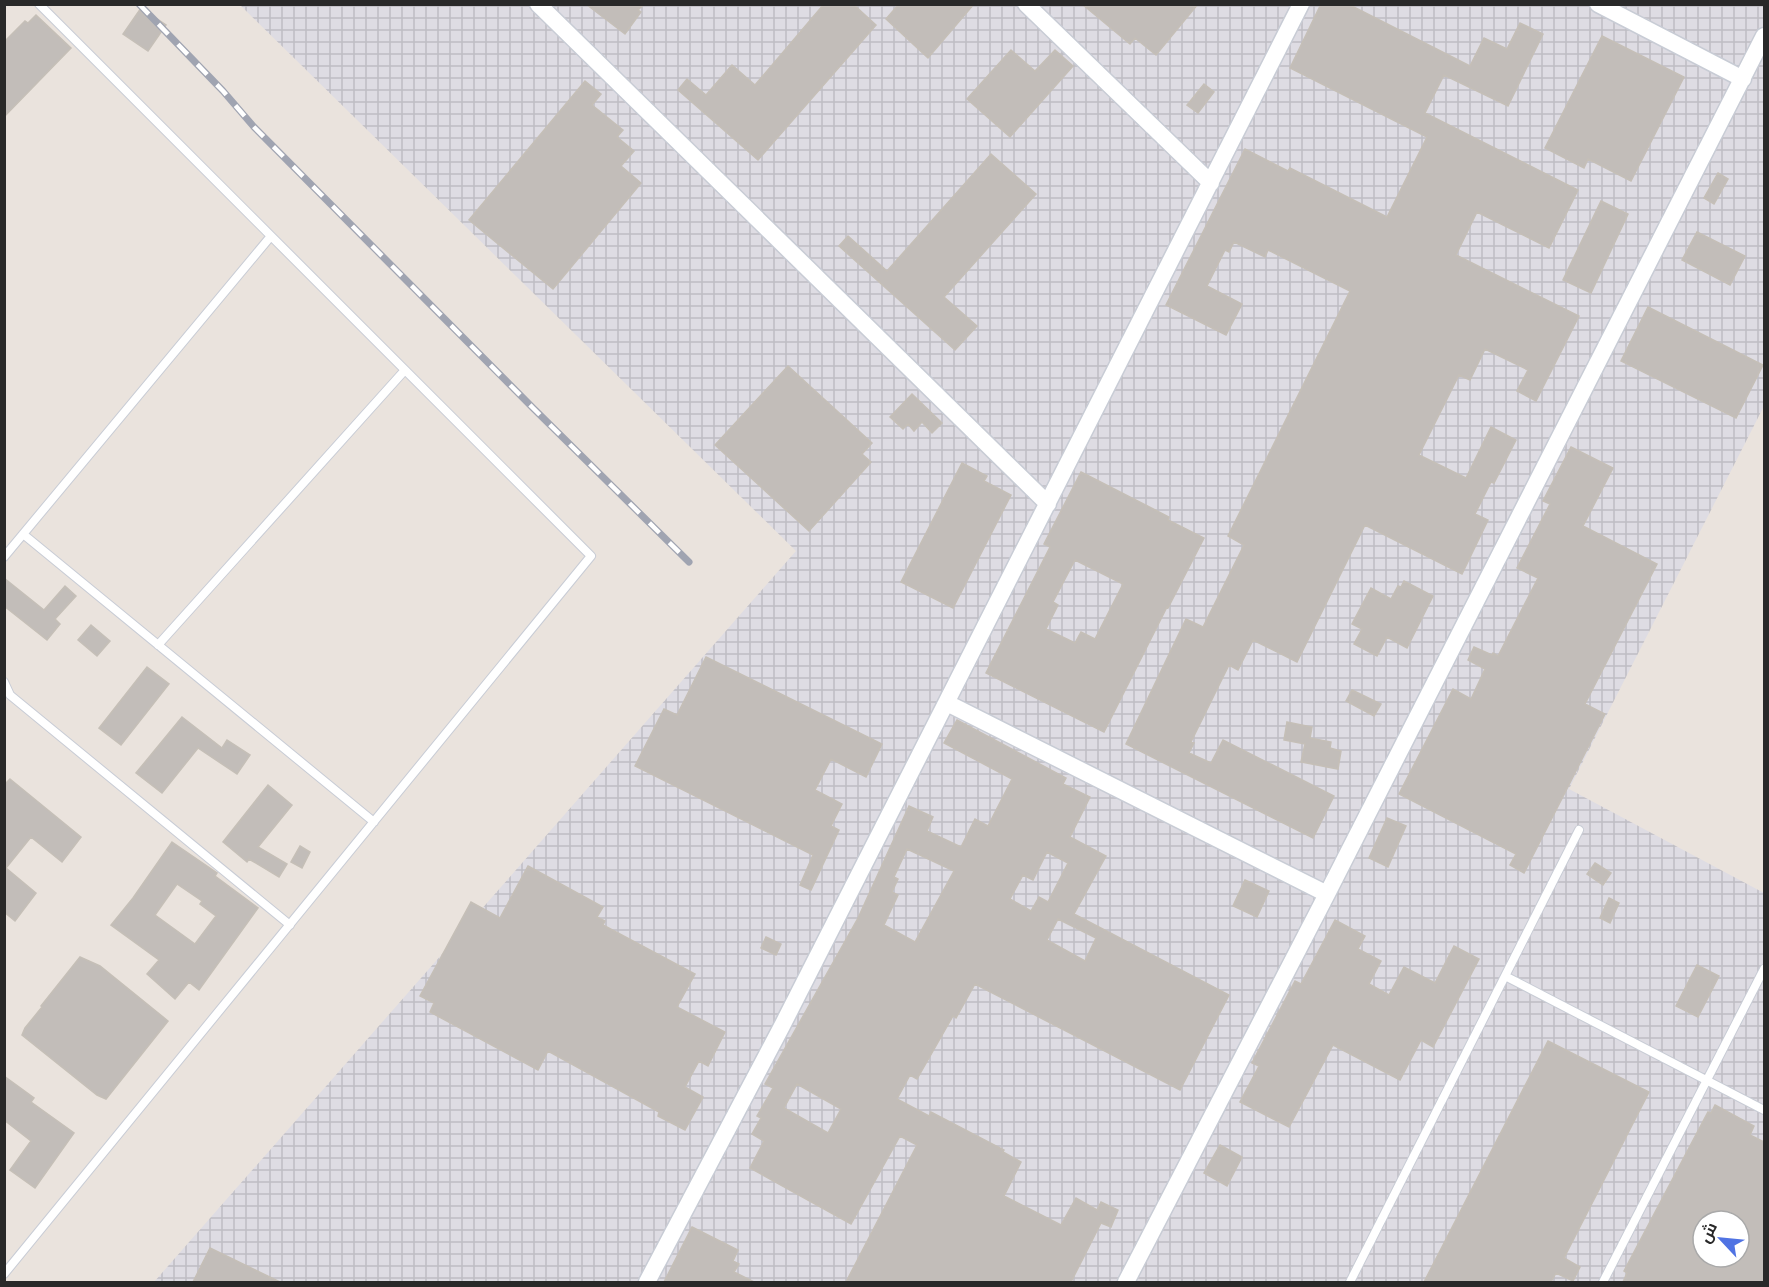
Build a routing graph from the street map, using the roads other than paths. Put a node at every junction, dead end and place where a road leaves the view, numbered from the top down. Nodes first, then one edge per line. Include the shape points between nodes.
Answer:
1 (39, 4) edge
2 (538, 4) edge
3 (1026, 4) edge
4 (1301, 4) edge
5 (1598, 4) edge
6 (1764, 36) edge
7 (1743, 79) junction
8 (1211, 183) junction
9 (271, 236) junction
10 (405, 370) junction
11 (1048, 504) junction
12 (23, 534) junction
13 (4, 557) edge
14 (158, 645) junction
15 (4, 682) edge
16 (7, 698) edge
17 (947, 703) junction
18 (374, 822) junction
19 (1579, 830) dead end
20 (1327, 894) junction
21 (290, 925) junction
22 (1764, 969) edge
23 (1505, 975) junction
24 (1707, 1081) junction
25 (1764, 1110) edge
26 (4, 1274) edge
27 (647, 1282) edge
28 (1126, 1282) edge
29 (1350, 1282) edge
30 (1603, 1282) edge

1 - 9 lane
2 - 11 street
3 - 8 street
4 - 8 street
5 - 7 street
6 - 7 street
7 - 20 street
8 - 11 street
9 - 10 lane
9 - 12 lane
10 - 14 lane
10 - 18 lane via 591,556
11 - 17 street
12 - 13 lane
12 - 14 lane
14 - 18 lane
15 - 16 lane
16 - 21 lane
17 - 20 street
17 - 27 street
18 - 21 lane
19 - 23 lane
20 - 28 street
21 - 26 lane
22 - 24 lane
23 - 24 lane
23 - 29 lane
24 - 25 lane
24 - 30 lane

